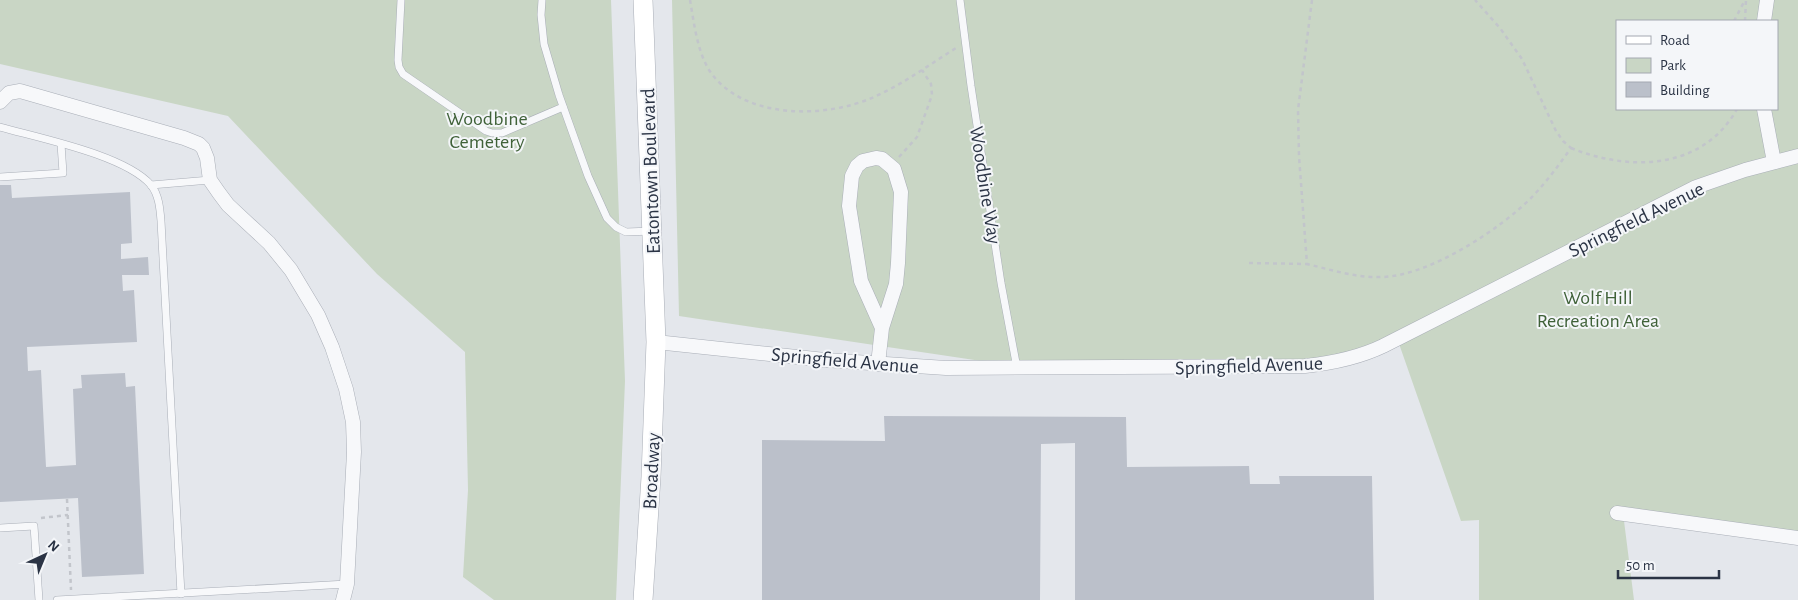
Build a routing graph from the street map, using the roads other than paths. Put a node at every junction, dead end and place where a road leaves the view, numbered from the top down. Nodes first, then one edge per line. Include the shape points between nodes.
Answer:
1 (401, 0) edge
2 (542, 0) edge
3 (643, 0) edge
4 (960, 0) edge
5 (1767, 0) edge
6 (1764, 20) edge
7 (0, 102) edge
8 (563, 107) junction
9 (1764, 110) edge
10 (0, 128) edge
11 (61, 144) junction
12 (1798, 156) edge
13 (1774, 162) junction
14 (0, 177) edge
15 (210, 180) junction
16 (151, 186) junction
17 (652, 231) junction
18 (882, 328) junction
19 (656, 342) junction
20 (878, 364) junction
21 (1017, 368) junction
22 (1617, 513) dead end
23 (0, 528) edge
24 (1798, 538) edge
25 (347, 584) junction
26 (181, 594) junction
27 (72, 599) edge
28 (39, 600) edge
29 (57, 600) edge
30 (343, 600) edge
31 (643, 600) edge

1 - 8 lane via 398,60 403,74 486,131 502,133
2 - 8 lane via 544,44
3 - 17 street, Eatontown Boulevard
4 - 21 lane, Woodbine Way via 1001,283
5 - 6 street
7 - 15 street via 9,93 20,91 193,142 206,153
8 - 17 lane via 588,176 608,218 626,232
9 - 13 street
10 - 11 lane
11 - 14 lane via 64,173
11 - 16 lane via 121,164
12 - 13 street, Springfield Avenue
13 - 21 street, Springfield Avenue via 1696,187 1383,346 1351,359 1305,366
15 - 16 lane
15 - 25 street via 228,205 269,243 291,270 318,315 344,381 353,422 354,452
16 - 26 lane via 161,221
17 - 19 street, Eatontown Boulevard
18 - 18 street via 896,284 901,192 890,165 876,158 857,166 852,176 849,206 861,281
18 - 20 street
19 - 20 street, Springfield Avenue
19 - 31 street, Broadway
20 - 21 street, Springfield Avenue
22 - 24 street
23 - 28 lane via 34,526
25 - 26 lane
25 - 30 street
26 - 27 lane
27 - 29 lane

